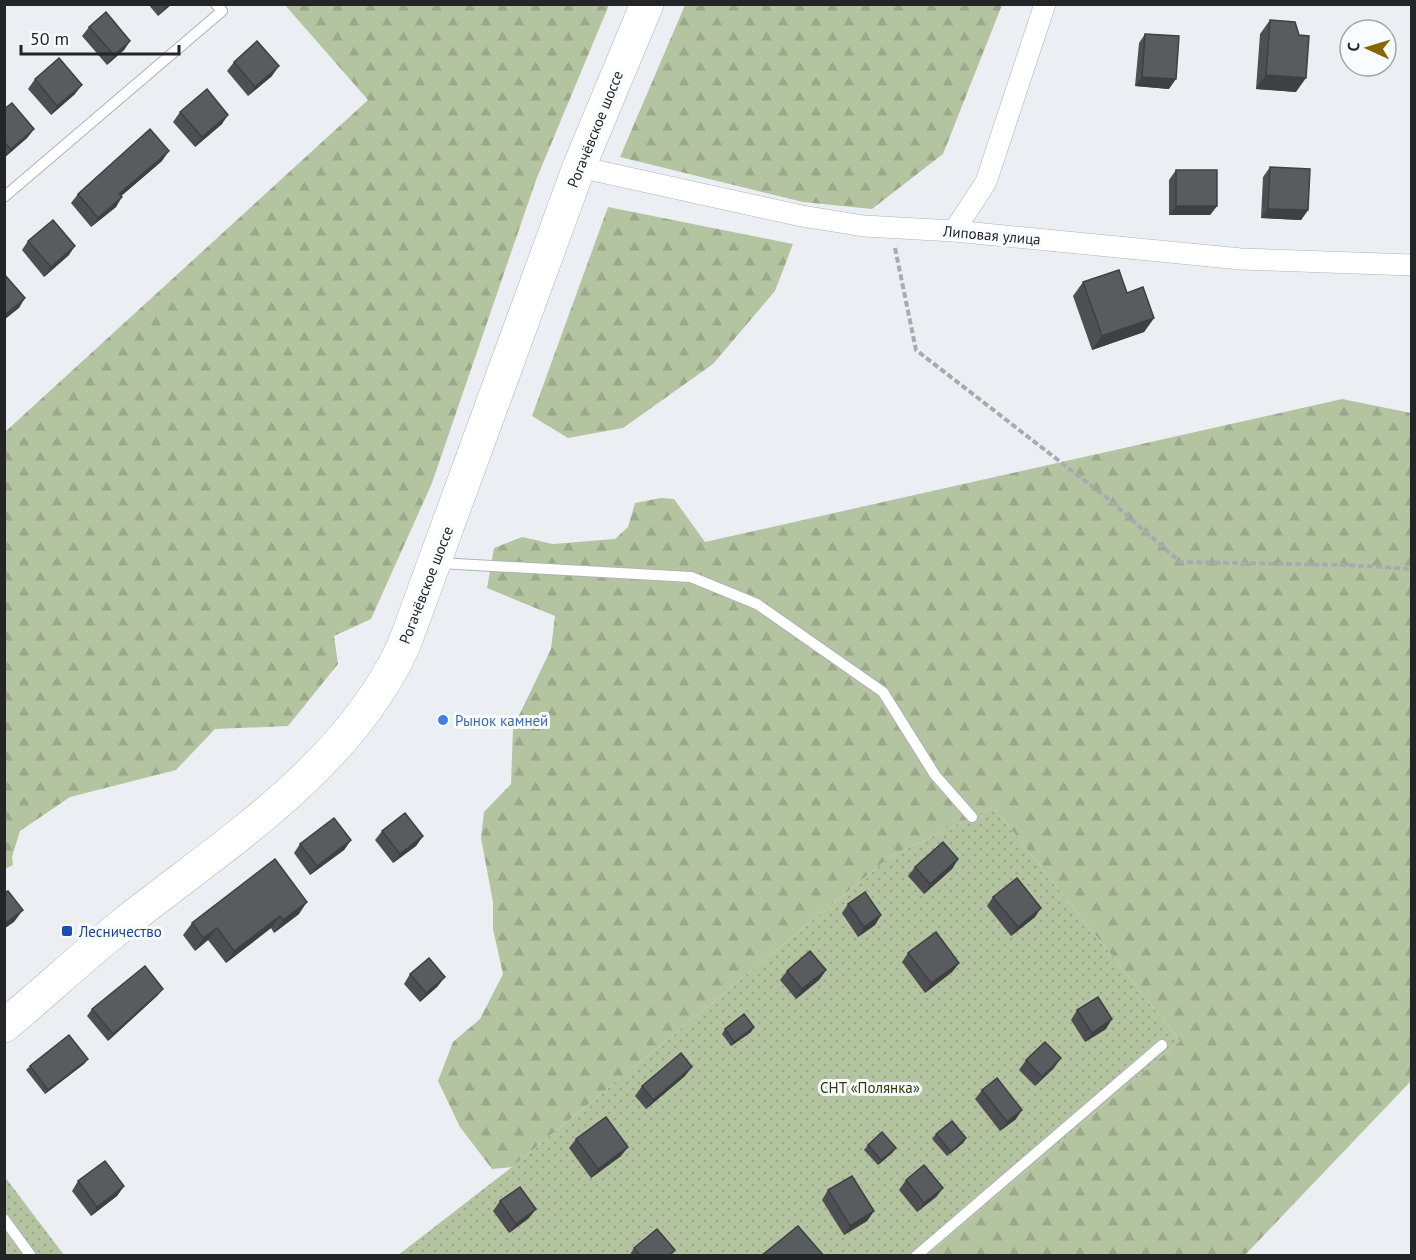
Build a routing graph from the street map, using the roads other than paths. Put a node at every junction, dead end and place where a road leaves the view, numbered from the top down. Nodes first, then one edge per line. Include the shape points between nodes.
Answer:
1 (216, 4) edge
2 (647, 4) edge
3 (1045, 4) edge
4 (579, 167) junction
5 (4, 197) edge
6 (954, 231) junction
7 (1412, 265) edge
8 (436, 563) junction
9 (972, 817) dead end
10 (4, 1026) edge
11 (1162, 1045) dead end
12 (4, 1219) edge
13 (31, 1256) edge
14 (916, 1256) edge

1 - 5 lane via 222,11
2 - 4 main road, Рогачёвское шоссе
3 - 6 street via 986,183
4 - 6 street, Липовая улица via 802,216
4 - 8 main road, Рогачёвское шоссе
6 - 7 street, Липовая улица via 1241,260
8 - 9 lane via 691,577 757,604 883,692 935,775
8 - 10 main road, Рогачёвское шоссе via 394,665 375,699 312,770 254,823 124,923
11 - 14 lane
12 - 13 lane

